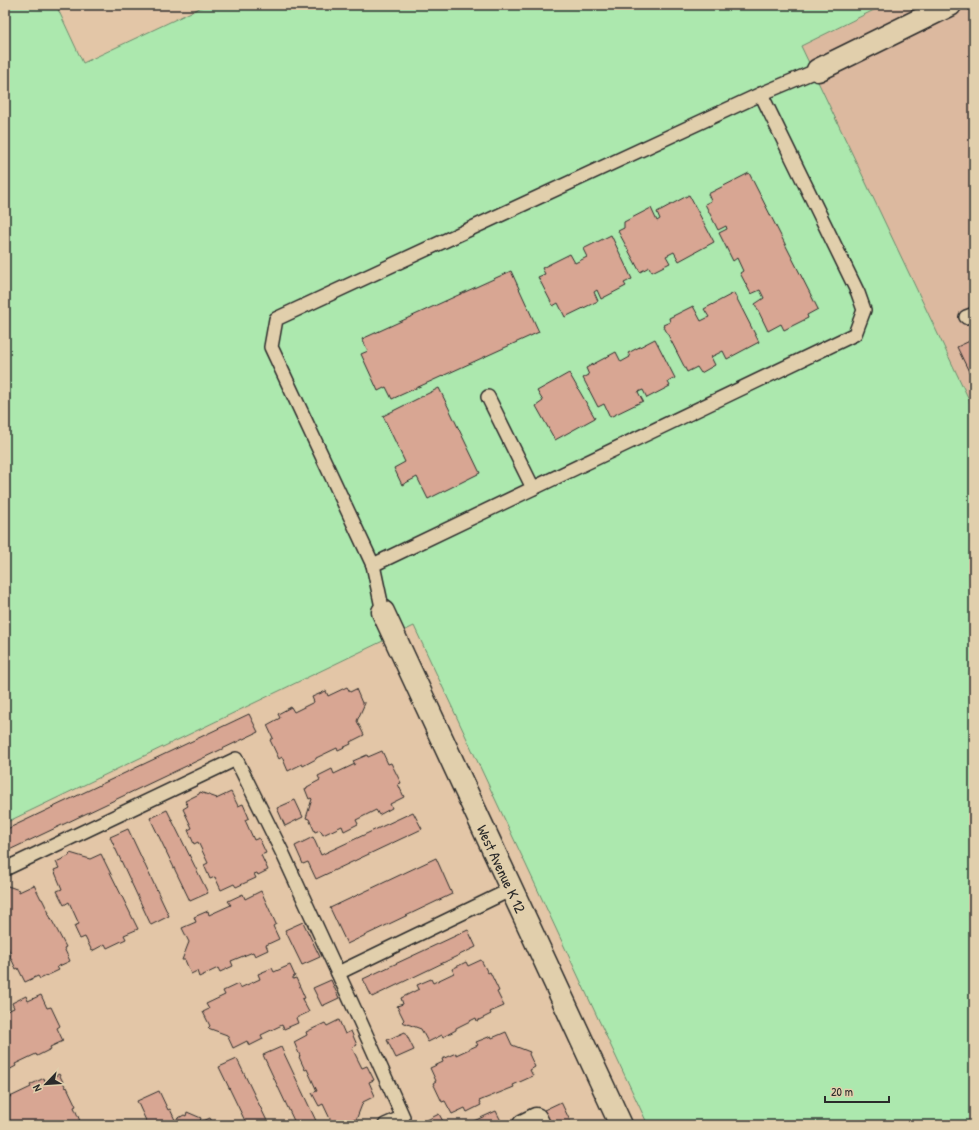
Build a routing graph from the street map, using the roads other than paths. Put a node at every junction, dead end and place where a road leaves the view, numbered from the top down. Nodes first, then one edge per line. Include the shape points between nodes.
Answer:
1 (947, 5) edge
2 (818, 70) joint
3 (761, 94) junction
4 (488, 397) dead end
5 (532, 488) junction
6 (373, 565) junction
7 (383, 612) joint
8 (5, 869) edge
9 (510, 890) junction
10 (338, 973) junction
11 (386, 1125) edge
12 (524, 1125) edge
13 (539, 1125) edge
14 (620, 1125) edge

1 - 2 street
2 - 3 lane
3 - 5 lane via 858,293 864,310 855,334
3 - 6 lane via 276,320 271,347
4 - 5 lane
5 - 6 lane
6 - 7 lane
7 - 9 street, West Avenue K 12
8 - 10 lane via 236,759
9 - 10 lane
9 - 14 street, West Avenue K 12
10 - 11 lane via 403,1117
12 - 13 street via 536,1119

